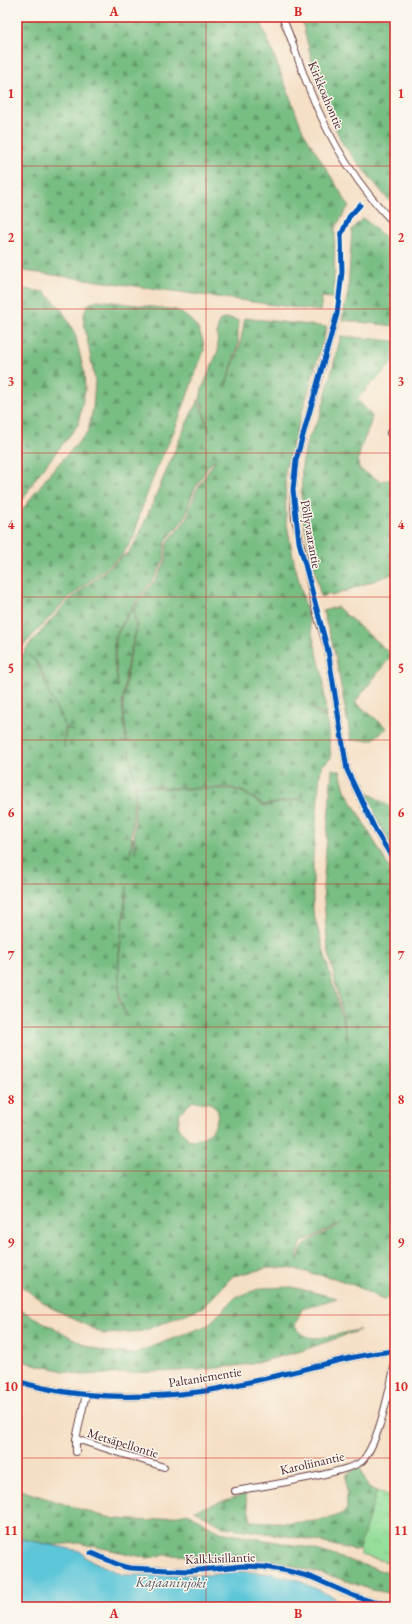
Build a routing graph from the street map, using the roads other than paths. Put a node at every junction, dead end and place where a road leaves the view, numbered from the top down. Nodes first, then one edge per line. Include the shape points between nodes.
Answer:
1 (282, 17) edge
2 (395, 224) edge
3 (336, 314) dead end
4 (395, 862) edge
5 (395, 1351) edge
6 (395, 1363) edge
7 (17, 1381) edge
8 (86, 1394) junction
9 (76, 1439) junction
10 (76, 1452) dead end
11 (164, 1467) dead end
12 (235, 1491) dead end
13 (91, 1552) dead end
14 (395, 1604) edge

1 - 2 street, Kirkkoahontie via 318,111 339,152 376,204
3 - 4 street, Pöllyvaarantie via 296,460 293,490 295,519 328,652 347,770 377,833
5 - 8 street, Paltaniementie via 361,1355 199,1392 144,1396
6 - 12 street, Karoliinantie via 372,1448 361,1462 336,1472
7 - 8 street, Paltaniementie via 43,1388
8 - 9 street, Metsäpellontie
9 - 10 street, Metsäpellontie
9 - 11 street, Metsäpellontie
13 - 14 street, Kalkkisillantie via 122,1567 130,1568 188,1571 243,1566 288,1570 354,1596 373,1602

